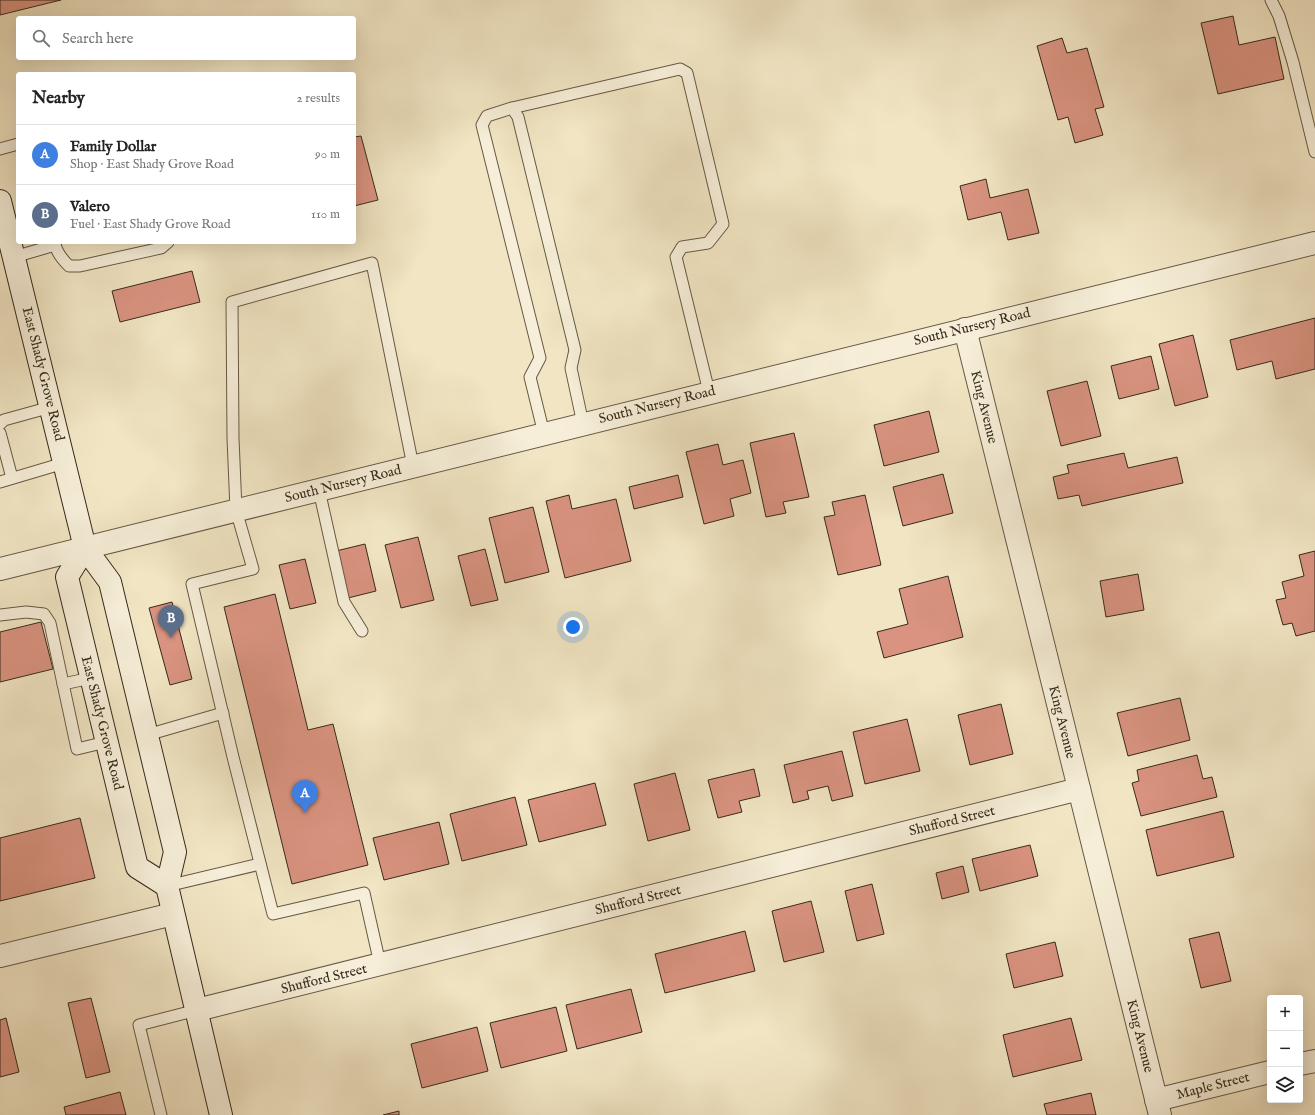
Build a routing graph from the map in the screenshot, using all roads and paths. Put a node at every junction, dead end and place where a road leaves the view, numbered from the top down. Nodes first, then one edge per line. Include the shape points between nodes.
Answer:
1 (1271, 0) edge
2 (512, 108) junction
3 (16, 145) edge
4 (0, 149) edge
5 (1315, 152) edge
6 (0, 201) edge
7 (1315, 243) edge
8 (55, 244) edge
9 (166, 244) edge
10 (14, 257) junction
11 (965, 329) junction
12 (709, 392) junction
13 (51, 407) junction
14 (0, 424) edge
15 (583, 424) junction
16 (0, 433) edge
17 (544, 434) junction
18 (64, 463) junction
19 (413, 466) junction
20 (12, 478) junction
21 (0, 482) edge
22 (319, 490) junction
23 (236, 510) junction
24 (85, 548) junction
25 (0, 569) edge
26 (0, 615) edge
27 (362, 631) dead end
28 (91, 678) junction
29 (63, 684) junction
30 (223, 713) junction
31 (147, 735) junction
32 (106, 742) junction
33 (1079, 789) junction
34 (260, 864) junction
35 (167, 886) junction
36 (173, 914) junction
37 (0, 956) edge
38 (380, 964) junction
39 (197, 1010) junction
40 (1315, 1060) edge
41 (1303, 1063) edge
42 (1267, 1073) edge
43 (1158, 1107) edge
44 (161, 1115) edge
45 (221, 1115) edge

1 - 5 lane via 1280,16
2 - 12 lane via 680,69 687,73 723,224 708,243 682,247 676,257
2 - 15 lane via 518,117 574,350 570,368
2 - 17 lane via 487,116 482,125 540,358 530,377
3 - 4 lane
6 - 10 street, East Shady Grove Road
7 - 11 street, South Nursery Road
8 - 9 lane via 68,266 80,266 161,248
8 - 10 lane
10 - 13 street, East Shady Grove Road
11 - 12 street, South Nursery Road
11 - 33 street, King Avenue
12 - 15 street, South Nursery Road
13 - 14 lane via 4,420
13 - 18 street, East Shady Grove Road
15 - 17 street, South Nursery Road
16 - 20 lane
17 - 19 street, South Nursery Road
18 - 20 lane
18 - 24 street, East Shady Grove Road
19 - 22 street, South Nursery Road
19 - 23 lane via 372,263 232,302
20 - 21 lane
22 - 23 street, South Nursery Road
22 - 27 lane via 344,602
23 - 24 street, South Nursery Road
23 - 30 lane via 253,569 192,584
24 - 25 street, South Nursery Road
24 - 28 street, East Shady Grove Road via 67,577
24 - 31 street, East Shady Grove Road via 110,582
26 - 29 lane via 26,612 44,614 50,623
28 - 29 lane
28 - 32 street, East Shady Grove Road
29 - 32 lane via 77,749
30 - 31 lane
30 - 34 lane
31 - 35 street, East Shady Grove Road via 175,852
32 - 35 street, East Shady Grove Road via 137,867
33 - 38 street, Shufford Street
33 - 43 street, King Avenue
34 - 35 lane
34 - 38 lane via 273,914 364,893
35 - 36 street, East Shady Grove Road
36 - 37 street
36 - 39 street, East Shady Grove Road
38 - 39 street, Shufford Street
39 - 44 lane via 139,1025
39 - 45 street, East Shady Grove Road
40 - 41 street
42 - 43 street, Maple Street

